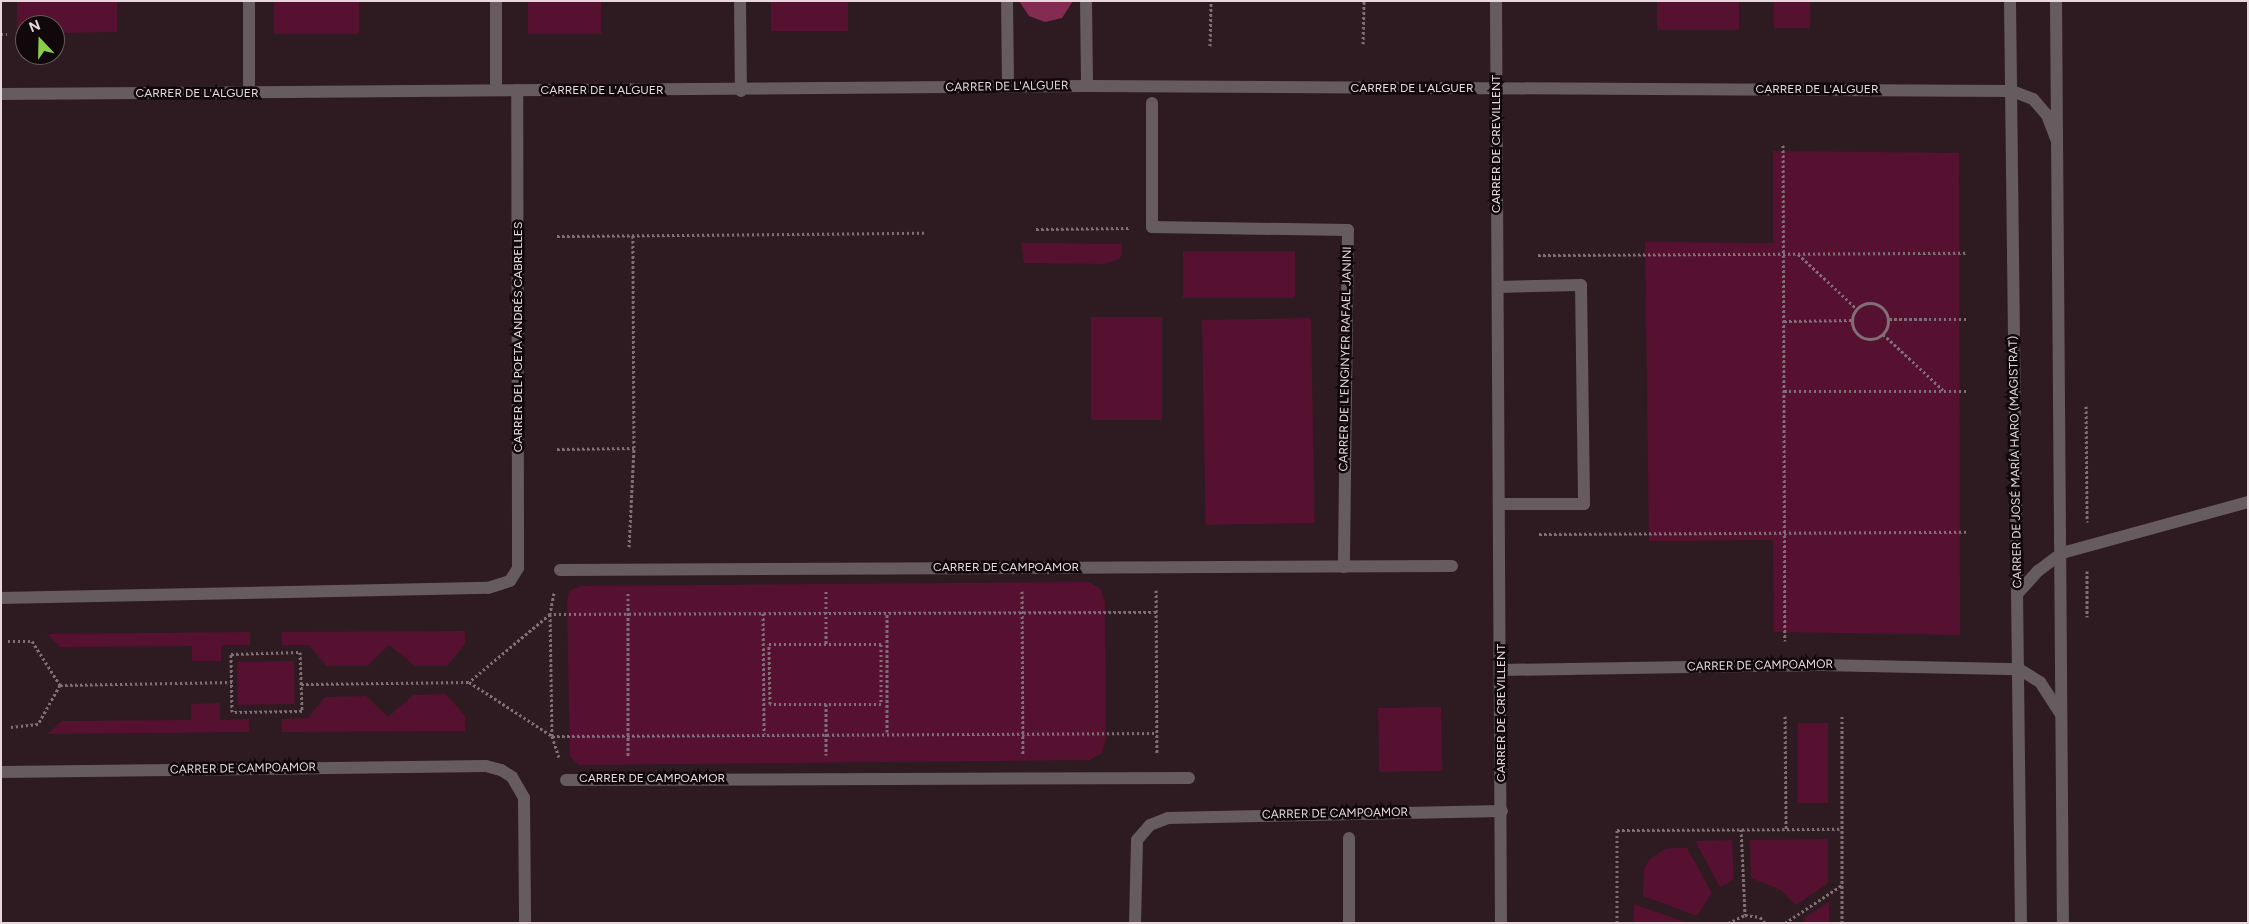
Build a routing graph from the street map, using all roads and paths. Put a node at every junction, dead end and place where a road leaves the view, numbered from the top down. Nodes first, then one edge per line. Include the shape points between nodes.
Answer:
1 (249, 1) edge
2 (496, 1) edge
3 (740, 1) edge
4 (1007, 1) edge
5 (1086, 1) edge
6 (1211, 1) edge
7 (1364, 1) edge
8 (1496, 1) edge
9 (2010, 1) edge
10 (2056, 1) edge
11 (1, 34) edge
12 (7, 34) dead end
13 (1364, 44) dead end
14 (1210, 46) dead end
15 (1088, 86) junction
16 (1008, 87) junction
17 (1497, 89) junction
18 (496, 90) junction
19 (517, 90) junction
20 (740, 91) junction
21 (2012, 91) junction
22 (1, 94) edge
23 (249, 94) junction
24 (1152, 103) dead end
25 (2056, 139) junction
26 (1783, 145) dead end
27 (1152, 227) junction
28 (1036, 229) dead end
29 (924, 233) dead end
30 (633, 235) junction
31 (557, 236) dead end
32 (1966, 253) dead end
33 (1783, 254) junction
34 (1798, 254) junction
35 (1538, 255) dead end
36 (1498, 287) junction
37 (1857, 309) junction
38 (1888, 319) junction
39 (1966, 319) dead end
40 (1852, 320) junction
41 (1784, 321) junction
42 (1883, 334) junction
43 (1943, 390) junction
44 (1784, 391) junction
45 (1966, 391) dead end
46 (634, 448) junction
47 (557, 449) dead end
48 (2248, 502) edge
49 (1500, 504) junction
50 (1966, 532) dead end
51 (1785, 533) junction
52 (1539, 534) dead end
53 (2062, 553) junction
54 (1452, 566) dead end
55 (1156, 567) junction
56 (1344, 567) junction
57 (628, 569) junction
58 (560, 570) joint
59 (2018, 594) junction
60 (1, 598) edge
61 (1022, 611) junction
62 (826, 612) junction
63 (1156, 612) junction
64 (628, 613) junction
65 (763, 613) junction
66 (887, 613) junction
67 (550, 614) junction
68 (8, 641) dead end
69 (1785, 641) dead end
70 (826, 644) junction
71 (2019, 669) junction
72 (1501, 670) junction
73 (232, 682) junction
74 (469, 682) junction
75 (301, 684) junction
76 (60, 685) junction
77 (826, 704) junction
78 (2061, 714) junction
79 (1785, 716) dead end
80 (1842, 716) dead end
81 (8, 727) dead end
82 (886, 732) junction
83 (1157, 733) junction
84 (764, 734) junction
85 (1022, 734) junction
86 (628, 735) junction
87 (826, 735) junction
88 (552, 736) junction
89 (1, 772) edge
90 (1157, 777) junction
91 (1189, 778) dead end
92 (628, 779) junction
93 (566, 780) joint
94 (1502, 811) junction
95 (1786, 829) junction
96 (1842, 829) junction
97 (1741, 830) junction
98 (1349, 838) dead end
99 (1842, 884) junction
100 (1744, 915) junction
101 (524, 923) edge
102 (1135, 923) edge
103 (1349, 923) edge
104 (1501, 923) edge
105 (1618, 923) edge
106 (1728, 923) edge
107 (1765, 923) edge
108 (1785, 923) edge
109 (1842, 923) edge
110 (2021, 923) edge
111 (2063, 923) edge

1 - 23 street
2 - 18 street
3 - 20 street
4 - 16 street
5 - 15 street
6 - 14 path
7 - 13 path
8 - 17 street, CARRER DE CREVILLENT
9 - 21 street, CARRER DE JOSÉ MARÍA HARO (MAGISTRAT)
10 - 25 street
11 - 12 path
15 - 16 street, CARRER DE L'ALGUER
15 - 17 street, CARRER DE L'ALGUER
16 - 20 street, CARRER DE L'ALGUER
17 - 21 street, CARRER DE L'ALGUER
17 - 36 street, CARRER DE CREVILLENT
18 - 19 street, CARRER DE L'ALGUER
18 - 23 street, CARRER DE L'ALGUER
19 - 20 street, CARRER DE L'ALGUER
19 - 60 street, CARRER DEL POETA ANDRÉS CABRELLES via 518,568 510,581 488,588
21 - 25 street via 2033,99 2047,115
21 - 59 street, CARRER DE JOSÉ MARÍA HARO (MAGISTRAT)
22 - 23 street, CARRER DE L'ALGUER
24 - 27 street
25 - 53 street
26 - 33 path
27 - 28 path
27 - 56 street, CARRER DE L'ENGINYER RAFAEL JANINI via 1348,230
29 - 30 path
30 - 31 path
30 - 46 path
32 - 34 path
33 - 34 path
33 - 35 path
33 - 41 path
34 - 37 path
36 - 49 street, CARRER DE CREVILLENT
36 - 49 street via 1581,285 1584,504
37 - 38 path via 1863,304 1874,304 1884,310
37 - 40 path
38 - 39 path
38 - 42 path
40 - 41 path
40 - 42 path via 1855,331 1865,339
41 - 44 path
42 - 43 path
43 - 44 path
43 - 45 path
44 - 51 path
46 - 47 path
46 - 57 path
48 - 53 street
49 - 72 street, CARRER DE CREVILLENT
50 - 51 path
51 - 52 path
51 - 69 path
53 - 59 street via 2038,571
53 - 78 street
54 - 56 street, CARRER DE CAMPOAMOR
55 - 56 street, CARRER DE CAMPOAMOR
55 - 57 street, CARRER DE CAMPOAMOR
55 - 63 path
57 - 58 street, CARRER DE CAMPOAMOR
57 - 64 path
58 - 67 path
59 - 71 street, CARRER DE JOSÉ MARÍA HARO (MAGISTRAT)
61 - 63 path
61 - 66 path
61 - 85 path
62 - 65 path
62 - 66 path
62 - 70 path
63 - 83 path
64 - 65 path
64 - 67 path
64 - 86 path
65 - 84 path
66 - 82 path
67 - 74 path
67 - 88 path
68 - 76 path via 32,641
70 - 77 path via 881,644 881,704
70 - 77 path via 769,644 770,704
71 - 72 street, CARRER DE CAMPOAMOR via 1820,666
71 - 78 street via 2040,682
71 - 110 street, CARRER DE JOSÉ MARÍA HARO (MAGISTRAT)
72 - 94 street, CARRER DE CREVILLENT
73 - 75 path via 232,712 302,711
73 - 75 path via 231,654 300,652
73 - 76 path
74 - 75 path
74 - 88 path
76 - 81 path via 38,724
77 - 87 path
78 - 111 street
79 - 95 path
80 - 96 path
82 - 85 path
82 - 87 path
83 - 85 path
83 - 90 path
84 - 86 path
84 - 87 path
86 - 88 path
86 - 92 path
88 - 93 path
89 - 101 street, CARRER DE CAMPOAMOR via 486,766 512,777 524,798
90 - 91 street, CARRER DE CAMPOAMOR
90 - 92 street, CARRER DE CAMPOAMOR
92 - 93 street, CARRER DE CAMPOAMOR
94 - 102 street, CARRER DE CAMPOAMOR via 1168,818 1150,825 1137,840
94 - 104 street, CARRER DE CREVILLENT
95 - 96 path
95 - 97 path
96 - 99 path
97 - 100 path
97 - 105 path via 1617,830
98 - 103 street
99 - 108 path
99 - 109 path
100 - 106 path
100 - 107 path via 1760,917

